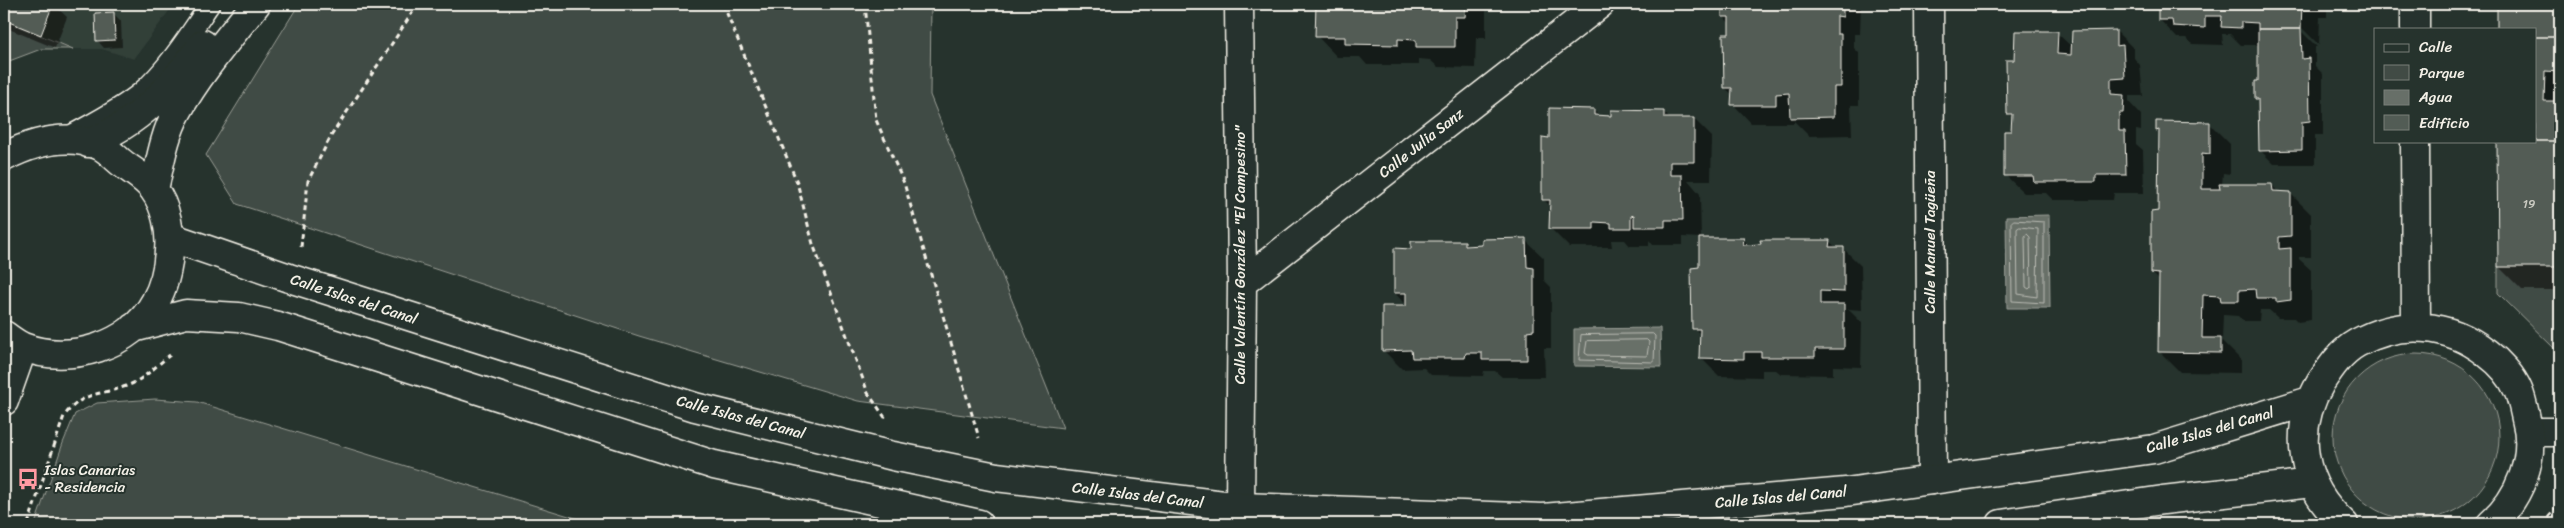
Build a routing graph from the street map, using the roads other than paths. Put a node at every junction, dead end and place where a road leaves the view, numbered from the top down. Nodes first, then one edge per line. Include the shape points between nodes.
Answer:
1 (210, 4) edge
2 (234, 4) edge
3 (256, 4) edge
4 (1239, 4) edge
5 (1600, 4) edge
6 (1928, 4) edge
7 (2415, 4) edge
8 (2415, 28) edge
9 (76, 141) junction
10 (2415, 142) edge
11 (4, 157) edge
12 (154, 189) junction
13 (170, 237) junction
14 (1242, 283) junction
15 (2416, 326) junction
16 (133, 328) junction
17 (14, 341) edge
18 (4, 401) edge
19 (2310, 401) junction
20 (2530, 432) junction
21 (2560, 432) edge
22 (1932, 480) junction
23 (2312, 483) junction
24 (1240, 507) junction
25 (978, 524) edge
26 (2001, 524) edge
27 (2344, 524) edge
28 (2491, 524) edge

1 - 9 lane via 159,74 141,92
2 - 9 street via 169,88 146,109 108,135
3 - 12 street via 176,113
4 - 14 street, Calle Valentín González "El Campesino"
5 - 14 street, Calle Julia Sanz
6 - 22 street, Calle Manuel Tagüeña
7 - 8 street
9 - 11 street via 29,144
9 - 12 street via 100,145
10 - 15 street
12 - 13 street via 164,209
13 - 16 street via 168,271 155,303
13 - 24 street, Calle Islas del Canal via 695,407 884,454 996,477
14 - 24 street, Calle Valentín González "El Campesino"
15 - 19 street via 2395,328 2356,343 2334,362
15 - 20 street via 2447,330 2473,342 2500,362 2518,389
16 - 17 street via 108,344 81,352 52,354
16 - 25 street via 186,314 239,317 278,326 714,465
17 - 18 street
19 - 22 street, Calle Islas del Canal via 2154,449
19 - 23 street via 2303,431
20 - 21 street
20 - 28 street via 2530,450 2523,479 2504,512
22 - 24 street, Calle Islas del Canal via 1846,492 1543,518
23 - 26 street via 2163,500
23 - 27 street via 2328,510

